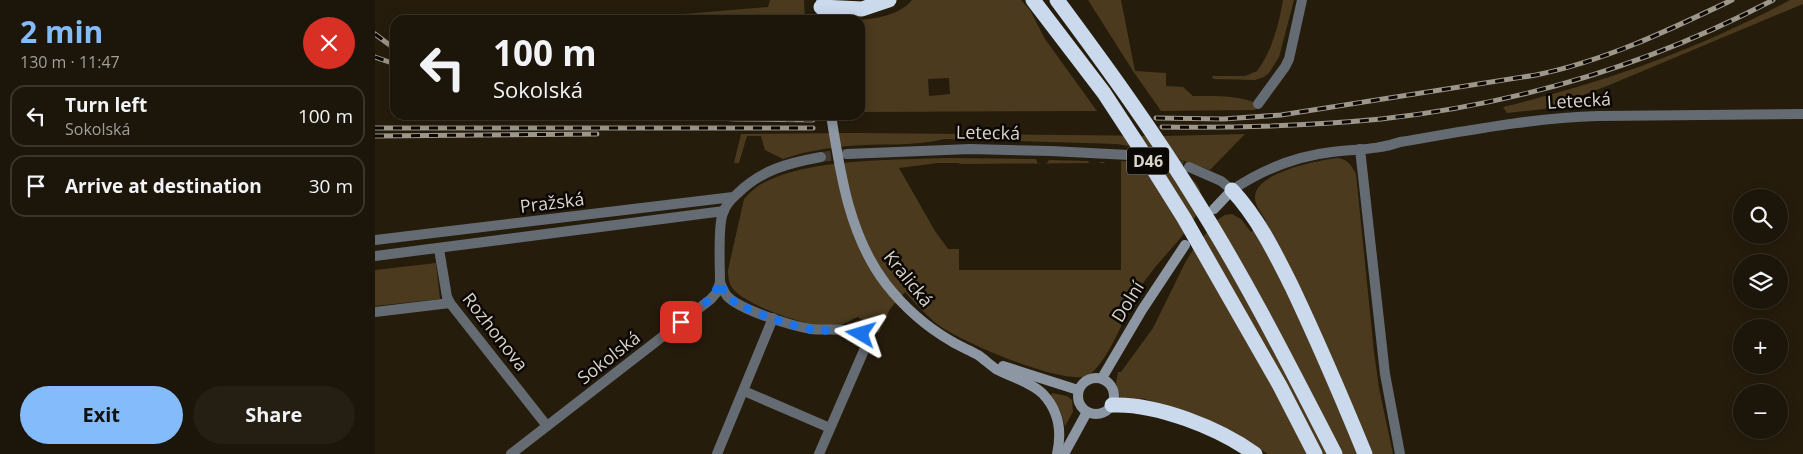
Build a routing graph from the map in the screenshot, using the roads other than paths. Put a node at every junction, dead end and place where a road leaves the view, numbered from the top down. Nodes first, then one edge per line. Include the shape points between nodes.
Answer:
1 (889, 0) edge
2 (1033, 0) edge
3 (1057, 0) edge
4 (1302, 0) edge
5 (821, 9) edge
6 (1258, 104) dead end
7 (1803, 114) edge
8 (832, 120) edge
9 (1360, 149) junction
10 (847, 154) tunnel mouth
11 (1129, 155) tunnel mouth
12 (821, 157) tunnel mouth
13 (1189, 167) tunnel mouth
14 (1232, 190) junction
15 (733, 197) junction
16 (1214, 209) dead end
17 (724, 211) junction
18 (375, 240) edge
19 (1185, 245) dead end
20 (439, 249) junction
21 (375, 256) edge
22 (720, 282) junction
23 (450, 303) junction
24 (375, 312) edge
25 (773, 318) junction
26 (977, 355) junction
27 (1101, 378) junction
28 (1078, 390) junction
29 (744, 391) junction
30 (1112, 404) junction
31 (1087, 412) junction
32 (547, 426) junction
33 (830, 428) junction
34 (511, 454) edge
35 (717, 454) edge
36 (819, 454) edge
37 (1057, 454) edge
38 (1064, 454) edge
39 (1255, 454) edge
40 (1315, 454) edge
41 (1335, 454) edge
42 (1365, 454) edge
43 (1400, 454) edge

1 - 5 highway via 872,7
2 - 40 highway, D46 via 1104,94 1184,218
3 - 41 highway, D46 via 1120,84 1198,203
4 - 6 street via 1289,58
7 - 9 street, Letecká via 1568,117 1400,142 1384,148
8 - 26 main road, Kralická via 844,188 862,242 880,275 911,312 934,331
9 - 14 street, Letecká via 1290,161
9 - 43 street via 1385,374
10 - 11 street, Letecká via 970,149
12 - 15 street via 765,172
13 - 14 street via 1221,181
14 - 16 main road
14 - 42 highway via 1268,240 1286,275
15 - 17 street
15 - 18 street, Pražská
17 - 20 street, Pražská
17 - 22 street
19 - 27 main road, Dolní
20 - 21 street, Pražská
20 - 23 street, Rozhonova
22 - 25 street via 730,298
22 - 32 street, Sokolská via 711,299
23 - 24 street
23 - 32 street, Rozhonova
25 - 29 street
25 - 33 street via 812,329 858,332 865,340 865,348
26 - 28 main road
26 - 37 main road, Kralická via 1043,395 1056,414 1059,425
27 - 28 main road via 1088,379
27 - 30 main road via 1112,387
28 - 31 main road via 1078,403
29 - 33 street
29 - 35 street
30 - 31 main road via 1101,414
30 - 39 highway via 1138,405 1174,415 1201,425
31 - 38 main road
32 - 34 street, Sokolská
33 - 36 street

